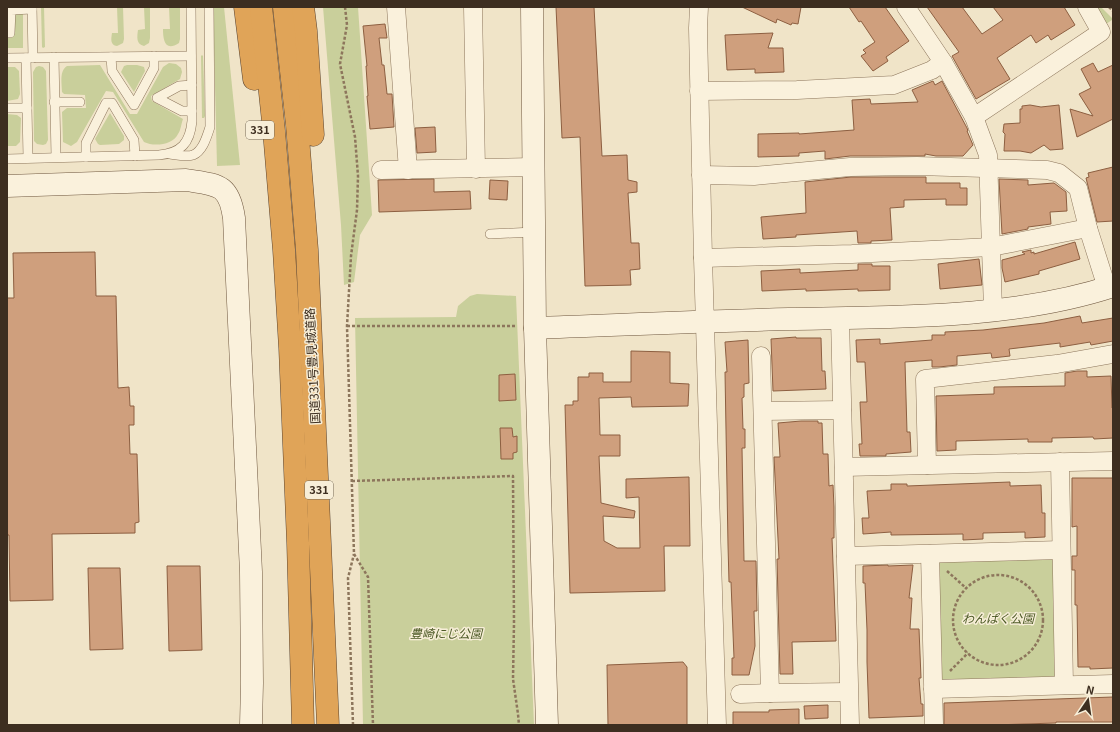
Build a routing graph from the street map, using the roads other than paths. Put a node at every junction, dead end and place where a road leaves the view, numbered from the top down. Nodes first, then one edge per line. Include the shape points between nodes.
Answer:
1 (191, 7) edge
2 (209, 7) edge
3 (246, 7) edge
4 (261, 7) edge
5 (284, 7) edge
6 (303, 7) edge
7 (396, 7) edge
8 (473, 7) edge
9 (532, 7) edge
10 (699, 7) edge
11 (906, 7) edge
12 (1087, 7) edge
13 (32, 8) edge
14 (7, 33) edge
15 (154, 56) junction
16 (191, 56) junction
17 (54, 57) junction
18 (111, 57) junction
19 (7, 58) edge
20 (30, 58) junction
21 (943, 62) junction
22 (192, 85) junction
23 (699, 91) junction
24 (54, 102) junction
25 (80, 102) dead end
26 (7, 108) edge
27 (27, 108) junction
28 (192, 111) junction
29 (974, 117) junction
30 (169, 154) junction
31 (135, 156) junction
32 (86, 157) junction
33 (7, 158) edge
34 (28, 158) junction
35 (56, 158) junction
36 (534, 167) junction
37 (476, 169) junction
38 (989, 169) junction
39 (381, 170) dead end
40 (408, 170) junction
41 (701, 175) junction
42 (7, 186) edge
43 (1088, 228) junction
44 (534, 232) junction
45 (490, 234) dead end
46 (991, 247) junction
47 (284, 250) junction
48 (307, 250) junction
49 (703, 258) junction
50 (1110, 287) edge
51 (993, 310) junction
52 (840, 318) junction
53 (705, 321) junction
54 (526, 327) junction
55 (1113, 354) edge
56 (761, 356) dead end
57 (842, 410) junction
58 (763, 411) junction
59 (1113, 461) edge
60 (1060, 462) junction
61 (927, 465) junction
62 (844, 467) junction
63 (1061, 550) junction
64 (930, 554) junction
65 (846, 556) junction
66 (1113, 684) edge
67 (1064, 685) junction
68 (933, 690) junction
69 (848, 692) junction
70 (770, 693) junction
71 (740, 694) dead end
72 (250, 725) edge
73 (303, 725) edge
74 (328, 725) edge
75 (546, 725) edge
76 (717, 725) edge
77 (850, 725) edge
78 (934, 725) edge

1 - 16 lane
2 - 30 lane via 210,127 198,152 193,155
3 - 47 highway, 331 via 270,215
4 - 47 highway, 国道331号豊見城道路 / 331
5 - 48 highway, 国道331号豊見城道路 / 331
6 - 48 highway via 318,211
7 - 40 street
8 - 37 street
9 - 36 street
10 - 23 street
11 - 21 street
12 - 29 street via 1102,32
13 - 14 lane via 10,10 10,33
13 - 20 lane
15 - 16 lane
15 - 18 lane
15 - 18 lane via 154,68 134,105 112,70
16 - 22 lane
17 - 18 lane
17 - 20 lane
17 - 24 lane
19 - 20 lane
20 - 27 lane
21 - 23 street via 932,70 894,85 797,90
21 - 29 street
22 - 28 lane
22 - 28 lane via 179,86 157,98 182,111
23 - 41 street
24 - 25 lane
24 - 35 lane
26 - 27 lane
27 - 34 lane
28 - 30 lane via 190,136 179,149
29 - 38 street via 988,155
30 - 31 lane
31 - 32 lane
31 - 32 lane via 134,140 112,103 106,103 86,143
32 - 35 lane
33 - 34 lane
34 - 35 lane
36 - 37 street
36 - 44 street
37 - 40 street
38 - 41 street via 857,167 754,176
38 - 43 street via 1047,170 1060,173 1078,188
38 - 46 street
39 - 40 street
41 - 49 street
42 - 72 street via 186,180 215,185 227,192 231,199 251,572
43 - 46 street
43 - 50 street
44 - 45 lane
44 - 54 street
46 - 49 street
46 - 51 street
47 - 73 highway, 国道331号豊見城道路 / 331 via 298,536
48 - 74 highway, 国道331号豊見城道路 / 331
49 - 53 street
50 - 51 street via 1042,304
51 - 52 street via 937,315
52 - 53 street
52 - 57 street
53 - 54 street
53 - 76 street
54 - 75 street
55 - 61 street via 1057,364 925,379
56 - 58 street
57 - 58 street
57 - 62 street
58 - 70 street
59 - 60 street
60 - 61 street
60 - 63 street
61 - 62 street
62 - 65 street
63 - 64 street
63 - 67 street
64 - 65 street
64 - 68 street
65 - 69 street
66 - 67 street
67 - 68 street
68 - 78 street
69 - 70 street
69 - 77 street
70 - 71 street

